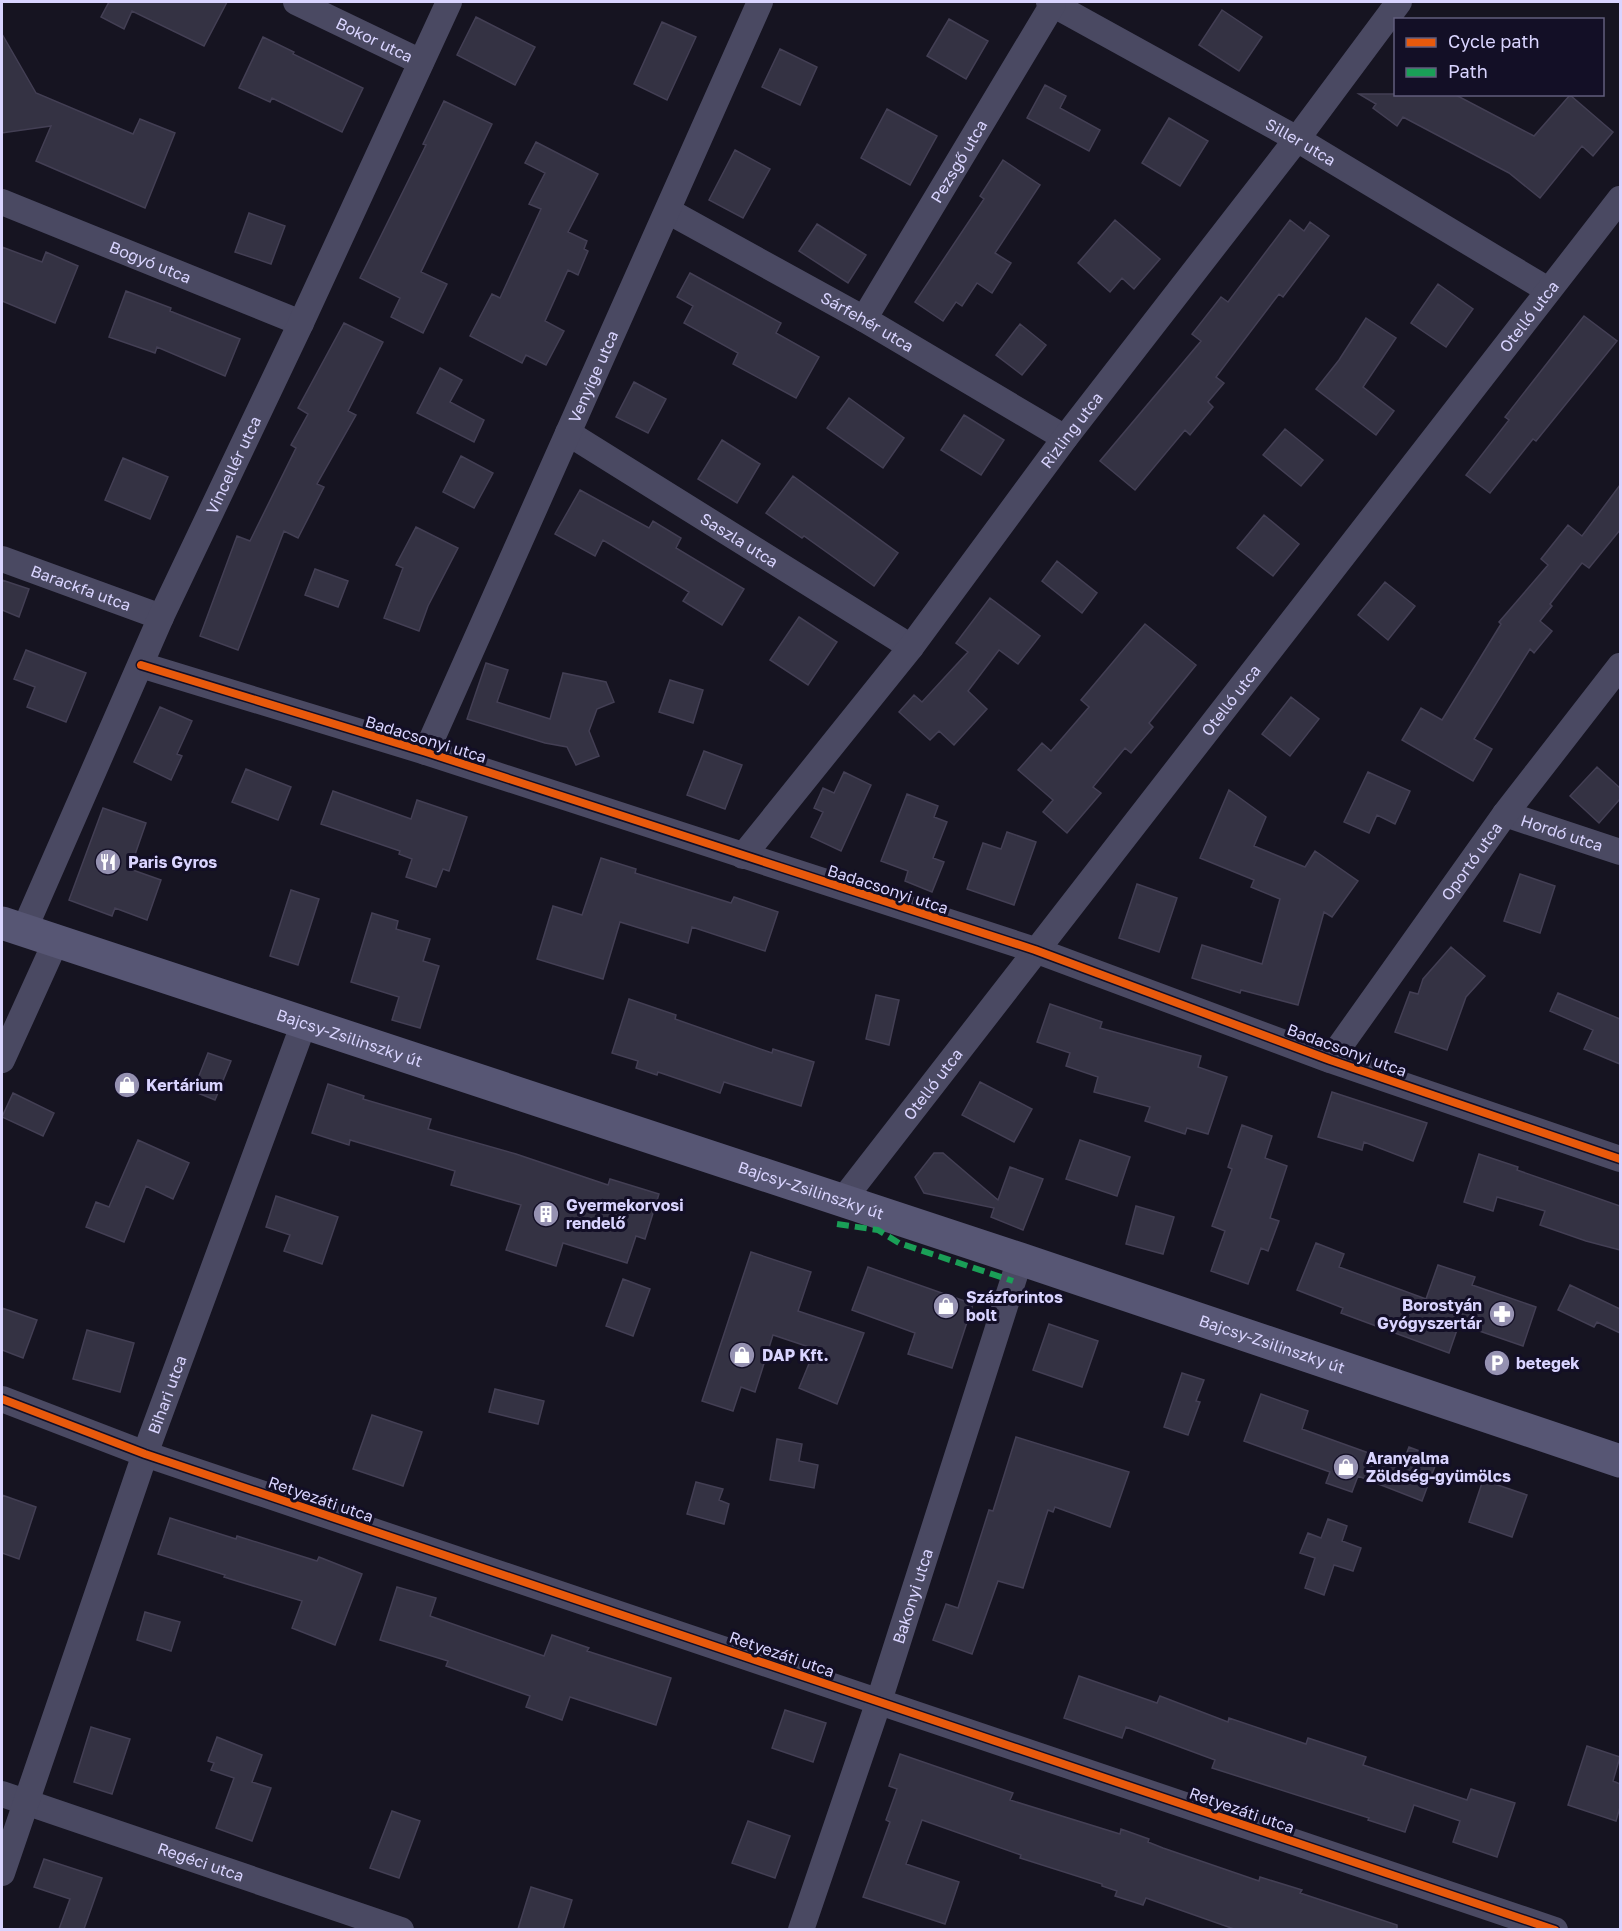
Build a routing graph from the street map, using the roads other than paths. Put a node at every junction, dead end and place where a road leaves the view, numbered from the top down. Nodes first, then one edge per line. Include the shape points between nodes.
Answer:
1 (296, 2) edge
2 (449, 2) edge
3 (760, 2) edge
4 (1399, 2) edge
5 (1051, 3) edge
6 (421, 62) junction
7 (1297, 139) junction
8 (1620, 199) edge
9 (2, 202) edge
10 (668, 211) junction
11 (1548, 290) junction
12 (864, 319) junction
13 (301, 323) junction
14 (568, 433) junction
15 (1065, 438) junction
16 (2, 559) edge
17 (161, 617) junction
18 (911, 647) junction
19 (141, 665) junction
20 (1620, 666) edge
21 (426, 752) junction
22 (1504, 814) junction
23 (1620, 852) edge
24 (743, 856) junction
25 (13, 927) edge
26 (56, 941) junction
27 (1035, 950) junction
28 (304, 1023) junction
29 (2, 1060) edge
30 (1330, 1060) junction
31 (1620, 1159) edge
32 (842, 1201) junction
33 (1020, 1259) junction
34 (2, 1399) edge
35 (145, 1454) junction
36 (1620, 1461) edge
37 (879, 1701) junction
38 (2, 1794) edge
39 (26, 1803) junction
40 (2, 1873) edge
41 (401, 1929) edge
42 (801, 1929) edge
43 (1555, 1929) edge

1 - 6 street, Bokor utca
2 - 6 street, Vincellér utca
3 - 10 street, Venyige utca
4 - 7 street, Rizling utca
5 - 7 street, Siller utca
5 - 12 street, Pezsgő utca
6 - 13 street, Vincellér utca
7 - 11 street, Siller utca
7 - 15 street, Rizling utca
8 - 11 street, Otelló utca
9 - 13 street, Bogyó utca
10 - 12 street, Sárfehér utca
10 - 14 street, Venyige utca
11 - 27 street, Otelló utca
12 - 15 street, Sárfehér utca
13 - 17 street, Vincellér utca
14 - 18 street, Saszla utca
14 - 21 street, Venyige utca
15 - 18 street, Rizling utca
16 - 17 street, Barackfa utca
17 - 19 street, Vincellér utca
18 - 24 street, Rizling utca
19 - 21 street, Badacsonyi utca
19 - 25 street, Vincellér utca
20 - 22 street, Oportó utca
21 - 24 street, Badacsonyi utca
22 - 23 street, Hordó utca
22 - 30 street, Oportó utca
24 - 27 street, Badacsonyi utca
25 - 26 main road, Bajcsy-Zsilinszky út
26 - 28 main road, Bajcsy-Zsilinszky út
26 - 29 street
27 - 30 street, Badacsonyi utca
27 - 32 street, Otelló utca
28 - 32 main road, Bajcsy-Zsilinszky út
28 - 35 street, Bihari utca
30 - 31 street, Badacsonyi utca
32 - 33 main road, Bajcsy-Zsilinszky út
33 - 36 main road, Bajcsy-Zsilinszky út
33 - 37 street, Bakonyi utca
34 - 35 street, Retyezáti utca
35 - 37 street, Retyezáti utca
35 - 39 street, Bihari utca
37 - 42 street, Bakonyi utca
37 - 43 street, Retyezáti utca
38 - 39 street, Regéci utca
39 - 40 street, Bihari utca
39 - 41 street, Regéci utca

